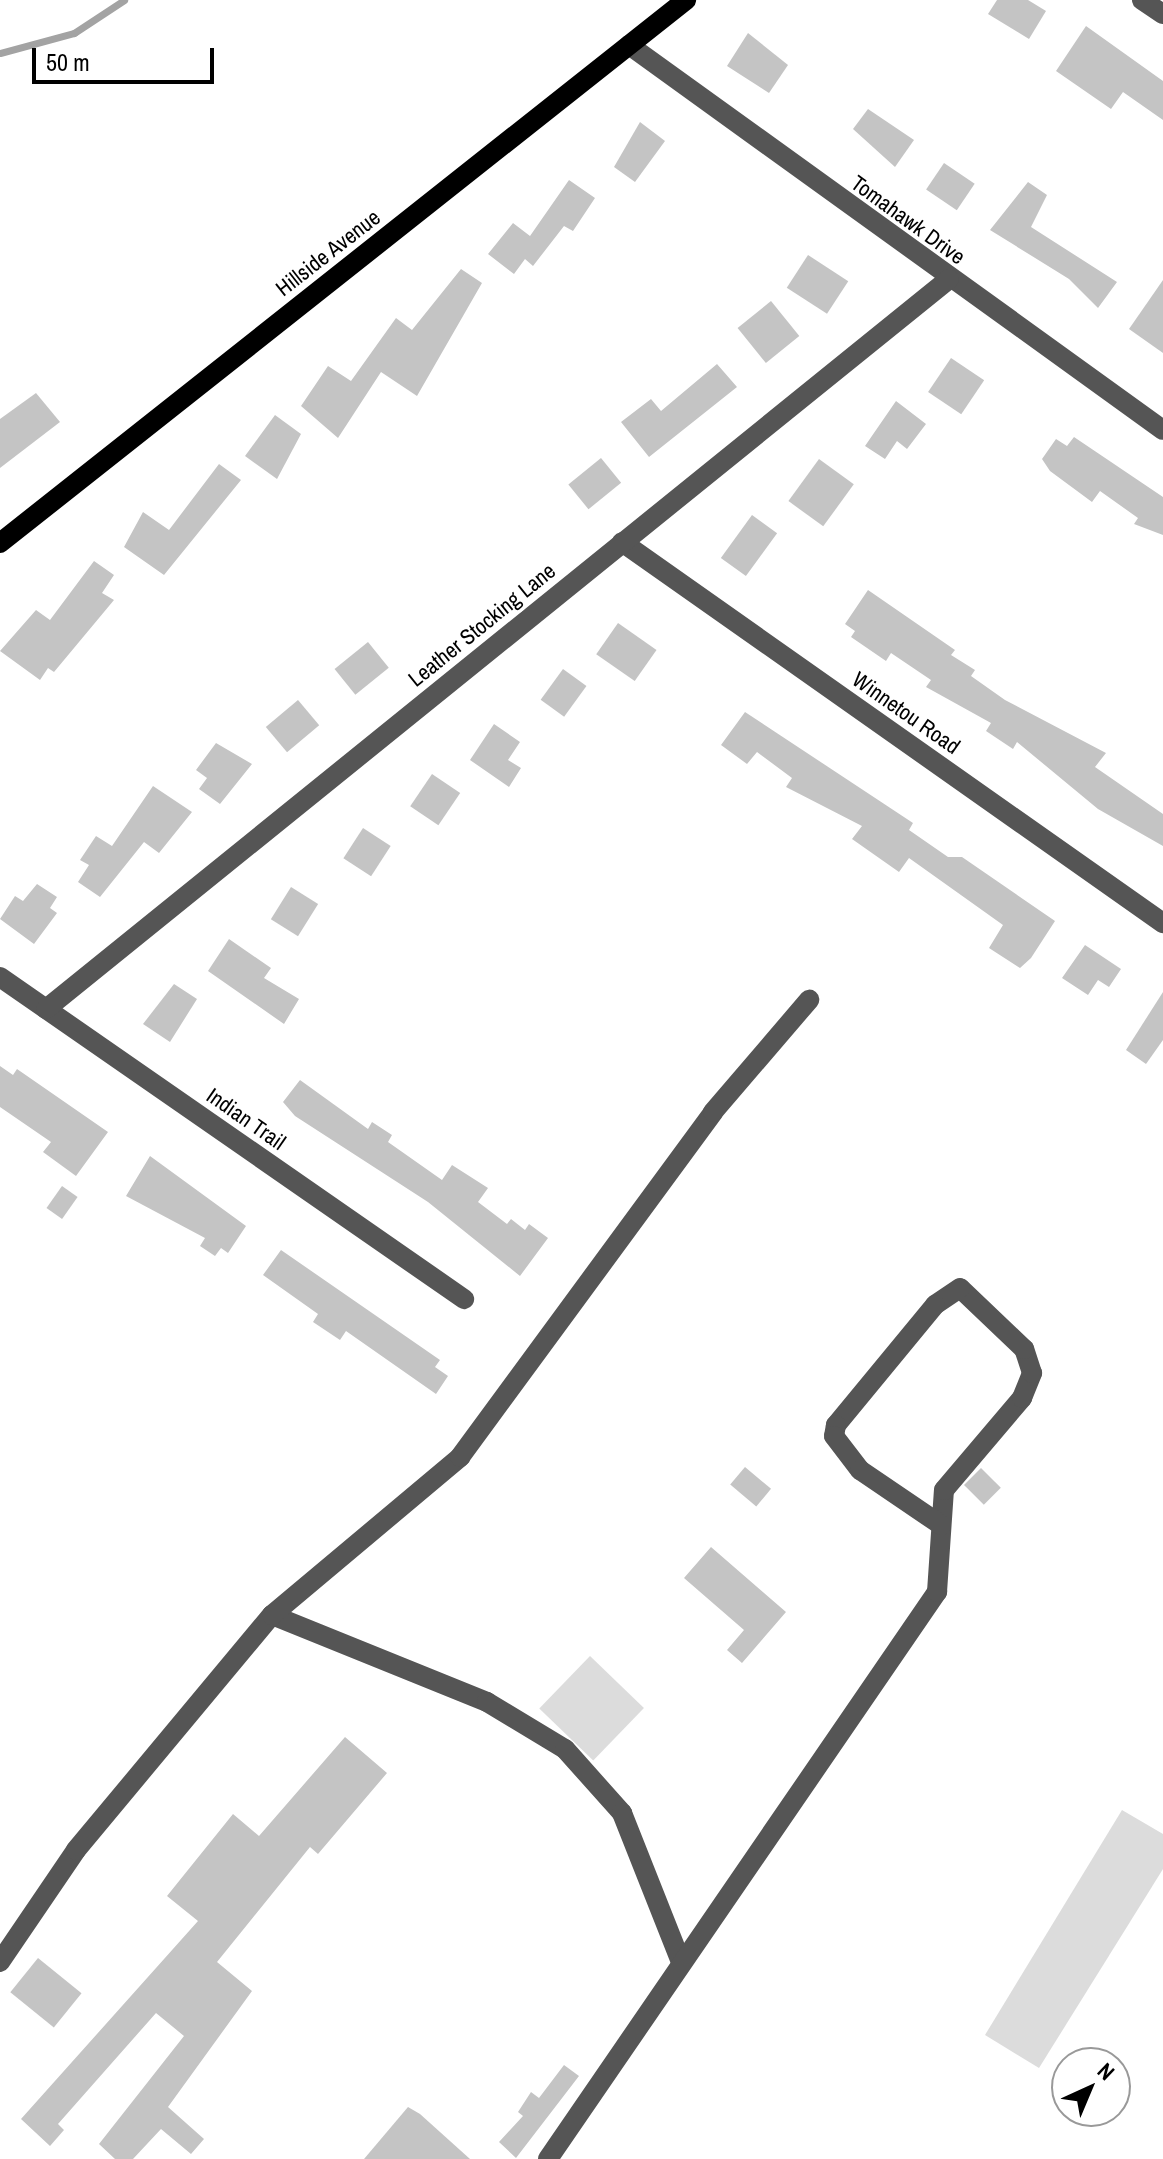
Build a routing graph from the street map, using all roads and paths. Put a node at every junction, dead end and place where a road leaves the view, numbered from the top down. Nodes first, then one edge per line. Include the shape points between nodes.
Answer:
1 (686, 0) edge
2 (629, 45) junction
3 (949, 279) junction
4 (1163, 430) edge
5 (622, 542) junction
6 (0, 543) edge
7 (1163, 923) edge
8 (0, 977) edge
9 (809, 1000) dead end
10 (46, 1009) junction
11 (464, 1299) dead end
12 (941, 1525) junction
13 (272, 1615) junction
14 (0, 1962) edge
15 (681, 1962) junction
16 (548, 2159) edge

1 - 2 main road, Hillside Avenue
2 - 3 street, Tomahawk Drive
2 - 6 main road, Hillside Avenue
3 - 4 street, Tomahawk Drive
3 - 5 street, Leather Stocking Lane
5 - 7 street, Winnetou Road
5 - 10 street, Leather Stocking Lane
8 - 10 street, Indian Trail
9 - 13 street via 713,1112 460,1457
10 - 11 street, Indian Trail
12 - 12 street via 944,1490 1022,1398 1032,1373 1024,1349 960,1288 935,1305 836,1425 834,1436 860,1470
12 - 15 street via 937,1592
13 - 14 street via 76,1850
13 - 15 street via 487,1702 565,1749 622,1813
15 - 16 street

